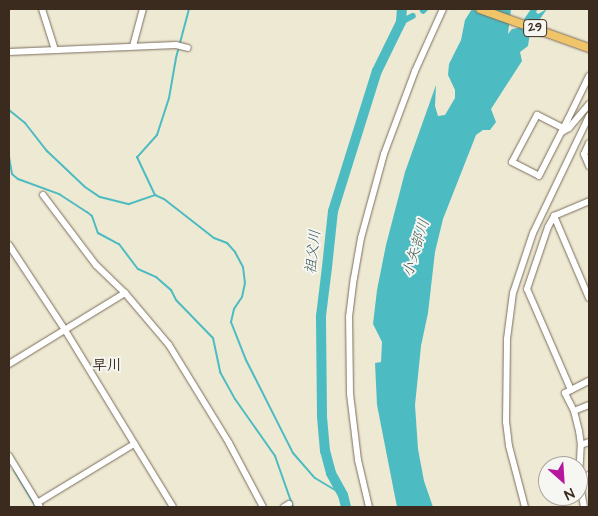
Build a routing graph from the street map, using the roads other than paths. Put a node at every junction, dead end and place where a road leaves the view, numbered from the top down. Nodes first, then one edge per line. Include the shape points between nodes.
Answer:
1 (42, 9) edge
2 (143, 9) edge
3 (443, 9) edge
4 (480, 9) edge
5 (133, 46) junction
6 (182, 46) dead end
7 (589, 48) edge
8 (55, 50) junction
9 (9, 52) edge
10 (589, 76) edge
11 (589, 104) edge
12 (589, 116) edge
13 (562, 130) junction
14 (589, 143) edge
15 (589, 166) edge
16 (43, 195) dead end
17 (589, 201) edge
18 (554, 216) junction
19 (9, 245) edge
20 (125, 292) junction
21 (589, 298) edge
22 (65, 330) junction
23 (9, 364) edge
24 (589, 381) edge
25 (571, 390) junction
26 (589, 405) edge
27 (574, 411) junction
28 (589, 442) edge
29 (134, 444) junction
30 (582, 445) junction
31 (9, 456) edge
32 (581, 456) edge
33 (38, 505) edge
34 (173, 507) edge
35 (263, 507) edge
36 (369, 507) edge
37 (525, 507) edge

1 - 8 street
2 - 5 street
3 - 36 street via 415,71 384,154 361,238 354,278 349,316 350,394 358,460
4 - 7 main road, 29
5 - 6 street
5 - 8 street
8 - 9 street
10 - 13 street
11 - 13 street via 569,128
12 - 37 street via 532,233 513,294 507,338 506,422
13 - 13 street via 539,176 512,162 537,115
14 - 15 street via 584,154
16 - 20 street via 96,265
17 - 18 street
18 - 21 street
18 - 25 street via 527,289
19 - 22 street
20 - 22 street
20 - 35 street via 169,345
22 - 23 street
22 - 29 street
24 - 25 street
25 - 27 street via 565,393
26 - 27 street
27 - 30 street
28 - 30 street
29 - 33 street
29 - 34 street
30 - 32 street
31 - 33 street

